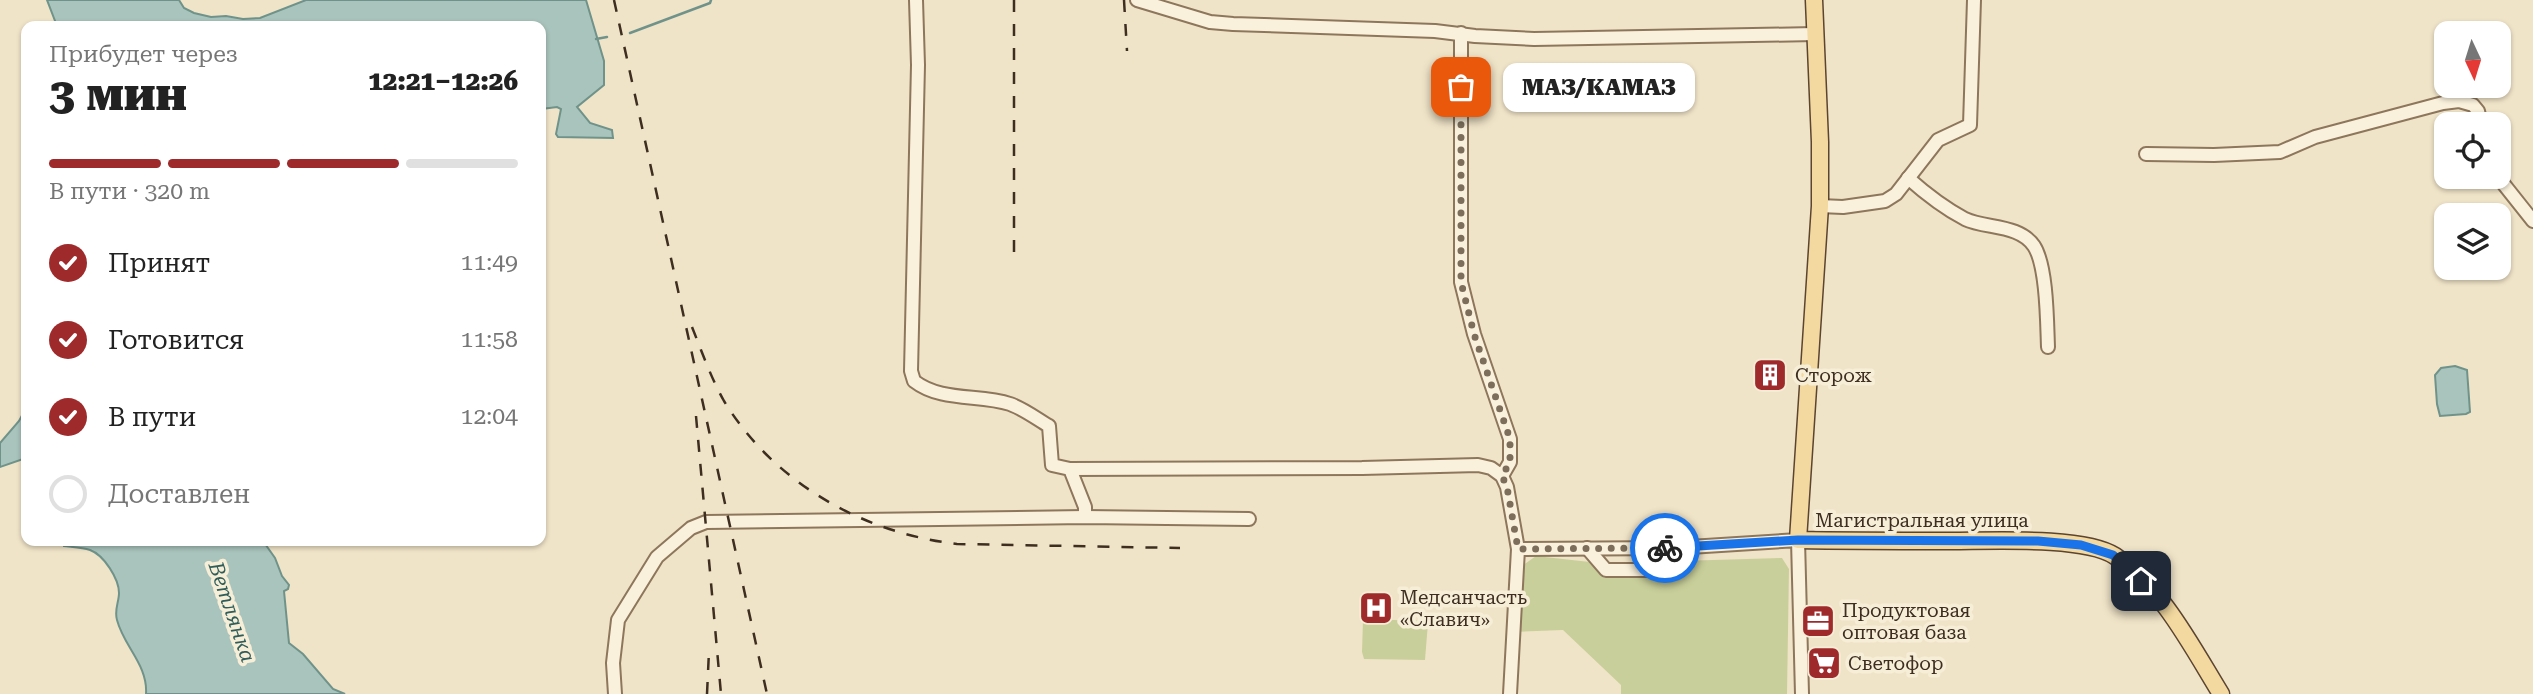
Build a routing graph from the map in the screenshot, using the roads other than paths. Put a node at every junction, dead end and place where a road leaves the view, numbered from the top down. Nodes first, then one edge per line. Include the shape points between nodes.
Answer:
1 (916, 0) edge
2 (1137, 0) edge
3 (1814, 0) edge
4 (1974, 0) edge
5 (1461, 33) junction
6 (1815, 34) junction
7 (2478, 112) edge
8 (2146, 154) dead end
9 (1908, 178) junction
10 (2508, 189) edge
11 (1820, 206) junction
12 (2533, 221) edge
13 (2048, 347) dead end
14 (1070, 469) junction
15 (1502, 476) junction
16 (1085, 517) junction
17 (1249, 519) dead end
18 (1798, 540) junction
19 (1587, 548) junction
20 (1674, 548) junction
21 (1518, 549) junction
22 (615, 694) edge
23 (1510, 694) edge
24 (1802, 694) edge
25 (2221, 694) edge

1 - 14 street via 914,381 933,393 1013,405 1049,426 1052,465
2 - 5 street via 1210,22
3 - 6 main road, Магистральная улица
4 - 9 street via 1970,125 1938,140
5 - 6 street via 1534,39
5 - 15 street via 1461,282 1510,439 1510,462
6 - 11 main road, Магистральная улица
7 - 8 street via 2459,101 2443,103 2265,154
9 - 11 street via 1885,201
9 - 13 street via 1967,220 2011,230 2035,247 2045,296
10 - 12 street
11 - 18 main road, Магистральная улица
14 - 15 street via 1478,465
14 - 16 street
15 - 21 street
16 - 17 street
16 - 22 street via 706,522 691,528 657,557 618,620
18 - 20 street
18 - 24 street
18 - 25 main road, Магистральная улица via 2038,541 2081,545 2113,555 2155,593
19 - 20 street
19 - 20 street via 1606,570 1652,570
19 - 21 street
21 - 23 street

